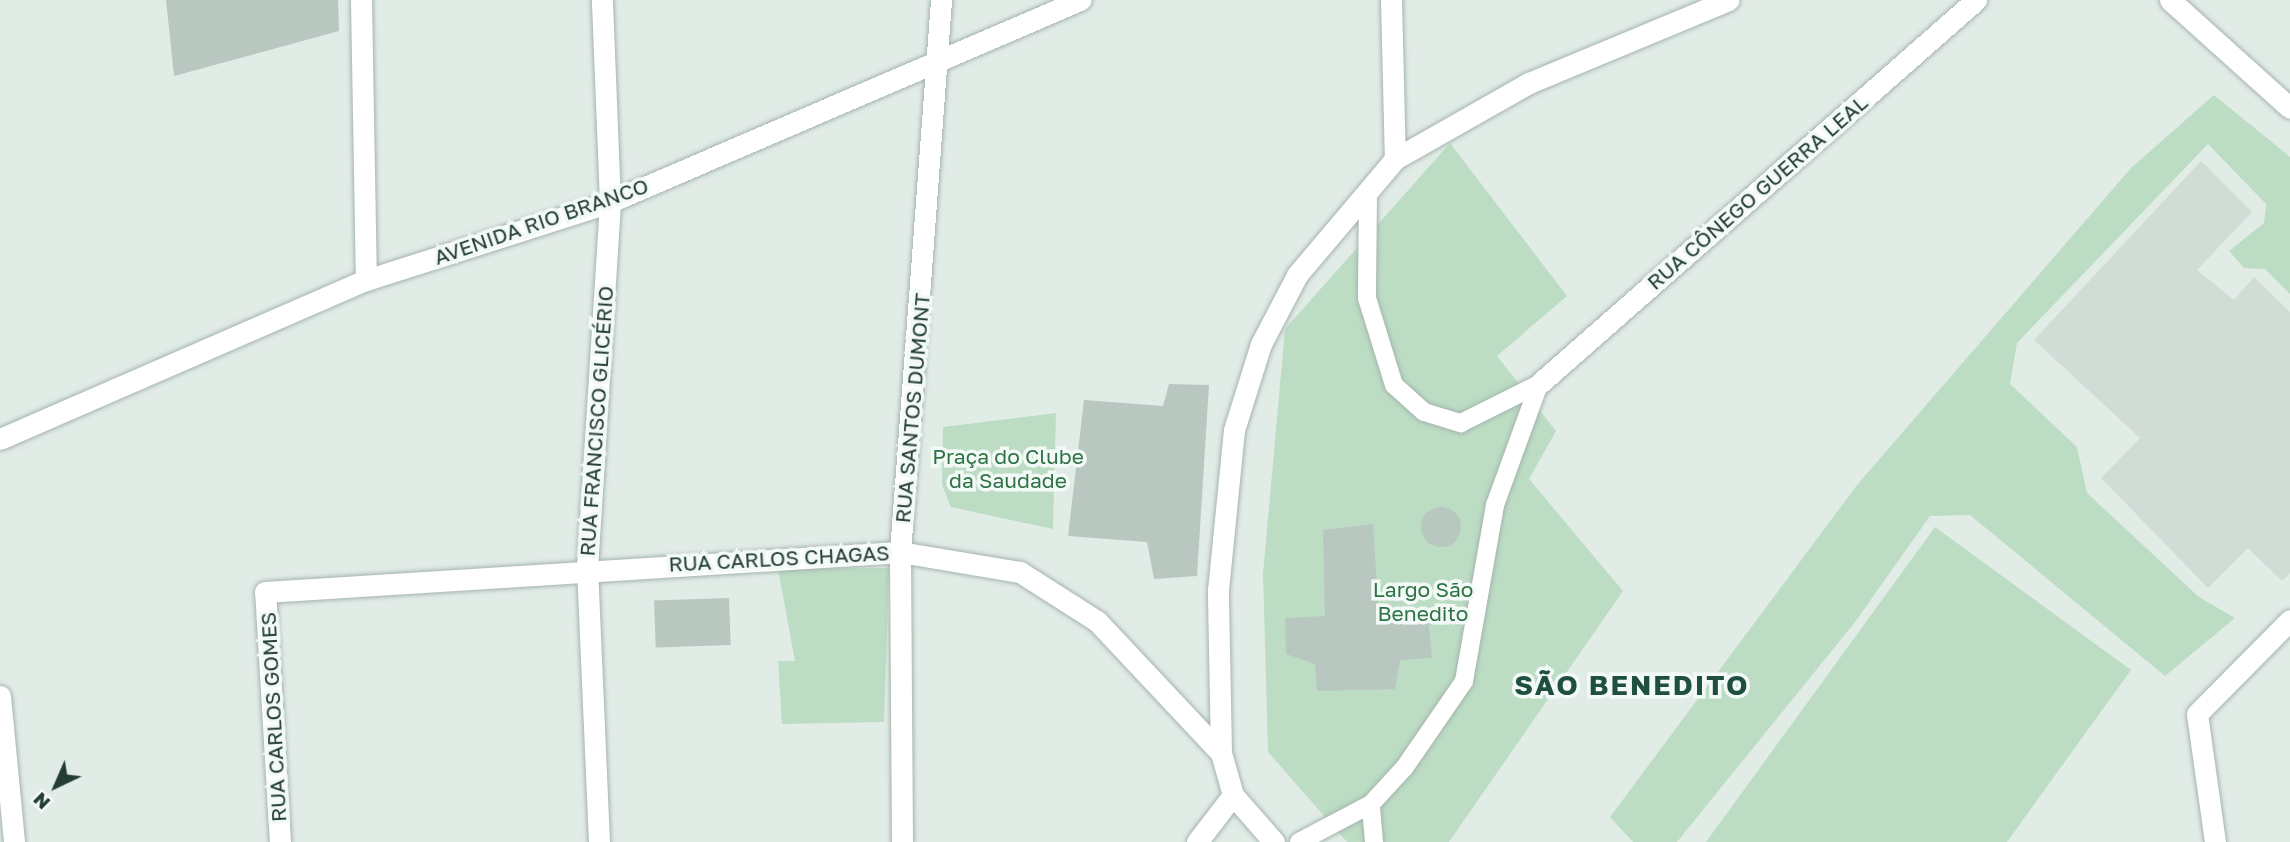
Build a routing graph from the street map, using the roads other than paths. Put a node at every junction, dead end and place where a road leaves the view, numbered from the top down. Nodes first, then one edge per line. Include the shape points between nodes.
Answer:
1 (361, 0) edge
2 (602, 0) edge
3 (941, 0) edge
4 (1080, 0) edge
5 (1391, 0) edge
6 (1728, 0) edge
7 (1976, 0) edge
8 (2170, 0) edge
9 (941, 60) junction
10 (2290, 108) edge
11 (1395, 159) junction
12 (1368, 195) junction
13 (610, 202) junction
14 (366, 279) junction
15 (1539, 384) junction
16 (0, 439) edge
17 (900, 552) junction
18 (587, 568) junction
19 (265, 592) joint
20 (2290, 620) edge
21 (0, 696) edge
22 (1221, 753) junction
23 (1233, 795) junction
24 (1371, 804) junction
25 (14, 842) edge
26 (280, 842) edge
27 (599, 842) edge
28 (902, 842) edge
29 (1198, 842) edge
30 (1274, 842) edge
31 (1299, 842) edge
32 (1374, 842) edge
33 (2215, 842) edge

1 - 14 street
2 - 13 street, RUA FRANCISCO GLICÉRIO
3 - 9 street, RUA SANTOS DUMONT
4 - 9 street, AVENIDA RIO BRANCO
5 - 11 street
6 - 11 street via 1529,83
7 - 15 street, RUA CÔNEGO GUERRA LEAL
8 - 10 street
9 - 13 street, AVENIDA RIO BRANCO
9 - 17 street, RUA SANTOS DUMONT
11 - 12 street
12 - 15 lane via 1367,298 1394,385 1424,412 1461,423
12 - 22 street via 1297,275 1261,344 1234,430 1218,590
13 - 14 street, AVENIDA RIO BRANCO
13 - 18 street, RUA FRANCISCO GLICÉRIO
14 - 16 street, AVENIDA RIO BRANCO
15 - 24 lane via 1495,505 1464,681
17 - 18 street, RUA CARLOS CHAGAS
17 - 22 street, RUA CARLOS CHAGAS via 1020,572 1097,621
17 - 28 street, RUA SANTOS DUMONT
18 - 19 street, RUA CARLOS CHAGAS
18 - 27 street, RUA FRANCISCO GLICÉRIO
19 - 26 street, RUA CARLOS GOMES
20 - 33 street via 2197,714
21 - 25 street
22 - 23 street
23 - 29 street
23 - 30 street
24 - 31 lane
24 - 32 lane

